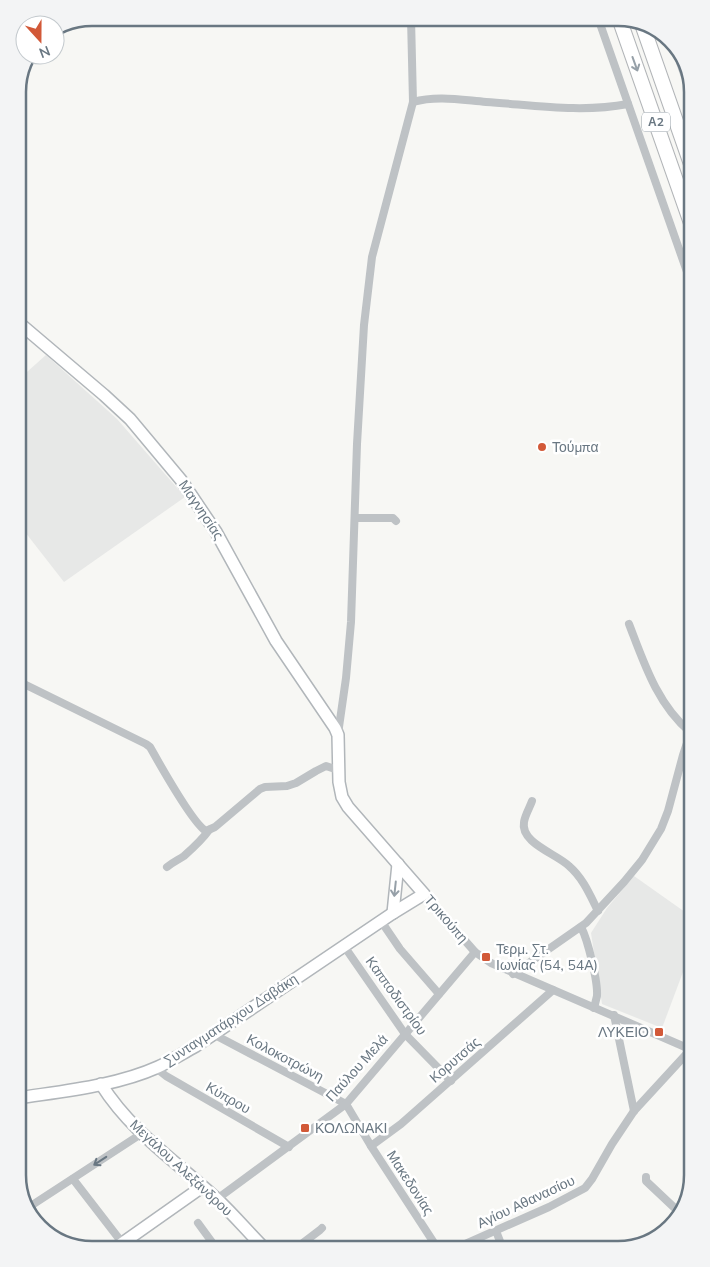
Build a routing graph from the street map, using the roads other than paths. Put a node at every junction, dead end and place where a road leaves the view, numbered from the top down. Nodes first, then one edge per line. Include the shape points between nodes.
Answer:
1 (411, 26) edge
2 (601, 26) edge
3 (622, 26) edge
4 (645, 32) edge
5 (413, 102) junction
6 (628, 104) junction
7 (684, 144) edge
8 (684, 203) edge
9 (684, 263) edge
10 (26, 329) edge
11 (355, 518) junction
12 (396, 521) dead end
13 (629, 624) dead end
14 (26, 685) edge
15 (684, 726) edge
16 (338, 736) junction
17 (684, 755) edge
18 (338, 770) junction
19 (532, 801) dead end
20 (209, 830) junction
21 (398, 864) junction
22 (167, 867) dead end
23 (424, 894) junction
24 (598, 911) junction
25 (393, 913) junction
26 (381, 921) junction
27 (581, 927) junction
28 (344, 946) junction
29 (475, 952) junction
30 (513, 974) junction
31 (553, 990) junction
32 (439, 994) junction
33 (594, 1008) junction
34 (614, 1015) junction
35 (213, 1034) junction
36 (405, 1034) junction
37 (684, 1046) edge
38 (684, 1058) edge
39 (156, 1068) junction
40 (450, 1081) junction
41 (101, 1084) junction
42 (26, 1097) edge
43 (346, 1104) junction
44 (634, 1111) junction
45 (141, 1134) junction
46 (371, 1146) junction
47 (289, 1147) junction
48 (646, 1176) dead end
49 (73, 1179) junction
50 (202, 1187) junction
51 (217, 1199) junction
52 (33, 1204) edge
53 (675, 1208) edge
54 (198, 1223) dead end
55 (322, 1228) dead end
56 (496, 1231) junction
57 (117, 1241) edge
58 (129, 1241) edge
59 (211, 1241) edge
60 (252, 1241) edge
61 (306, 1241) edge
62 (430, 1241) edge
63 (474, 1241) edge
64 (500, 1241) edge

1 - 5 street
2 - 6 street
3 -> 8 highway, Α2
4 - 7 highway, Α2
5 - 6 street via 434,98 572,108
5 - 11 street via 378,233 369,280
6 - 9 street
10 - 16 street, Μαγνησίας via 117,407 181,480 216,532 276,641
11 - 12 street via 393,518
11 - 16 street via 351,622
13 - 15 street via 665,706
14 - 20 street via 150,747 192,816 202,829
16 - 18 street, Τρικούπη
17 - 24 street via 661,829 642,860
18 - 20 street via 326,766 296,783 265,787
18 - 21 street, Τρικούπη via 340,789 348,807
19 - 24 street via 524,823 527,835 536,846 560,858 576,872
20 - 22 street via 194,847
21 - 23 street, Τρικούπη
21 -> 25 street
23 - 25 street, Συνταγματάρχου Δαβάκη
23 - 29 street, Τρικούπη
24 - 27 street
25 - 26 street, Συνταγματάρχου Δαβάκη
26 - 28 street, Συνταγματάρχου Δαβάκη
26 - 32 street via 400,949
27 - 30 street
27 - 33 street via 589,948 596,988
28 - 35 street, Συνταγματάρχου Δαβάκη
28 - 36 street, Καπποδιστρίου
29 - 30 street, Τρικούπη
29 - 32 street, Παύλου Μελά
30 - 31 street, Τρικούπη
31 - 33 street, Τρικούπη
31 - 40 street, Κορυτσάς
32 - 36 street, Παύλου Μελά
33 - 34 street, Τρικούπη
34 - 37 street, Τρικούπη
34 - 44 street
35 - 39 street, Συνταγματάρχου Δαβάκη
35 - 43 street, Κολοκοτρώνη
36 - 40 street, Καπποδιστρίου
36 - 43 street, Παύλου Μελά
38 - 44 street, Αγίου Αθανασίου
39 - 41 street, Συνταγματάρχου Δαβάκη
39 - 47 street, Κύπρου
40 - 46 street, Κορυτσάς
41 - 42 street, Συνταγματάρχου Δαβάκη
41 - 45 street, Μεγάλου Αλεξάνδρου
43 - 46 street, Μακεδονίας
43 - 47 street, Παύλου Μελά
44 - 56 street, Αγίου Αθανασίου via 585,1188
45 -> 49 street
45 - 50 street, Μεγάλου Αλεξάνδρου
46 - 62 street, Μακεδονίας
47 - 51 street, Παύλου Μελά
48 - 53 street via 646,1181
49 - 52 street
49 - 57 street
50 - 51 street, Μεγάλου Αλεξάνδρου
50 - 58 street
51 - 60 street, Μεγάλου Αλεξάνδρου
54 - 59 street
55 - 61 street
56 - 63 street, Αγίου Αθανασίου
56 - 64 street

